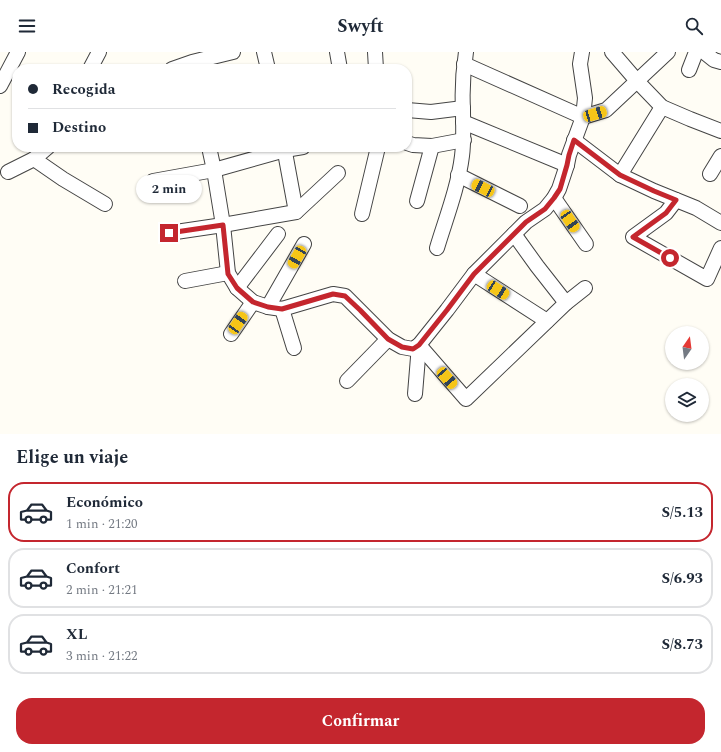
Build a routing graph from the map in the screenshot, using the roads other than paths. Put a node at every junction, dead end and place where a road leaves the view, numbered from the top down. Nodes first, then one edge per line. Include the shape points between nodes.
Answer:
1 (18, 52) edge
2 (100, 52) edge
3 (233, 52) edge
4 (264, 52) edge
5 (337, 52) edge
6 (375, 52) edge
7 (582, 52) edge
8 (612, 52) edge
9 (668, 52) edge
10 (696, 52) edge
11 (704, 52) edge
12 (465, 58) edge
13 (192, 61) edge
14 (721, 62) edge
15 (15, 64) edge
16 (93, 64) edge
17 (267, 64) edge
18 (339, 64) edge
19 (376, 64) edge
20 (688, 70) dead end
21 (12, 75) edge
22 (638, 81) junction
23 (0, 86) edge
24 (662, 107) junction
25 (412, 110) edge
26 (463, 115) junction
27 (584, 117) junction
28 (721, 131) edge
29 (464, 140) junction
30 (574, 140) junction
31 (412, 145) edge
32 (432, 146) junction
33 (42, 152) edge
34 (210, 152) edge
35 (275, 152) edge
36 (286, 152) edge
37 (377, 152) edge
38 (721, 156) edge
39 (34, 159) junction
40 (567, 165) junction
41 (214, 170) junction
42 (8, 172) dead end
43 (338, 173) dead end
44 (710, 174) dead end
45 (620, 175) junction
46 (458, 176) junction
47 (153, 181) dead end
48 (554, 198) junction
49 (676, 200) junction
50 (417, 201) dead end
51 (105, 204) dead end
52 (520, 206) dead end
53 (296, 212) junction
54 (362, 214) dead end
55 (721, 223) edge
56 (223, 225) junction
57 (169, 233) dead end
58 (278, 234) dead end
59 (514, 234) junction
60 (304, 244) dead end
61 (586, 244) dead end
62 (437, 248) dead end
63 (721, 248) edge
64 (228, 274) junction
65 (474, 274) junction
66 (185, 281) dead end
67 (237, 288) junction
68 (585, 288) dead end
69 (253, 302) junction
70 (566, 302) junction
71 (268, 307) junction
72 (282, 309) junction
73 (547, 321) junction
74 (231, 334) dead end
75 (388, 339) junction
76 (419, 345) junction
77 (294, 348) dead end
78 (347, 381) dead end
79 (415, 394) dead end

1 - 15 street
2 - 16 street
3 - 13 street
4 - 17 street
5 - 18 street
6 - 19 street
7 - 27 street via 580,64 585,98
8 - 22 street
9 - 22 street
10 - 20 street
11 - 14 street
12 - 26 street
12 - 27 street
21 - 23 street
22 - 24 street
22 - 27 street via 606,110
24 - 28 street
24 - 45 street
25 - 26 street
26 - 29 street
26 - 40 street
27 - 30 street
29 - 32 street
29 - 46 street
30 - 40 street
30 - 45 street
31 - 32 street
32 - 50 street
33 - 39 street
34 - 41 street
35 - 41 street
36 - 53 street
37 - 54 street
38 - 44 street
39 - 42 street
39 - 51 street
40 - 48 street via 560,189
41 - 47 street
41 - 56 street
43 - 53 street
45 - 49 street
46 - 52 street
46 - 62 street
48 - 59 street via 545,209
48 - 61 street
49 - 55 street
49 - 63 street via 666,213 633,237 707,279
53 - 56 street
56 - 57 street
56 - 64 street
58 - 67 street
59 - 65 street
59 - 70 street
60 - 71 street
64 - 66 street
64 - 67 street
65 - 73 street
65 - 76 street
67 - 69 street
68 - 70 street
69 - 71 street
69 - 74 street
70 - 73 street
71 - 72 street
72 - 75 street via 333,294 345,296
72 - 77 street
73 - 76 street via 466,399
75 - 76 street via 402,347 413,349
75 - 78 street
76 - 79 street

